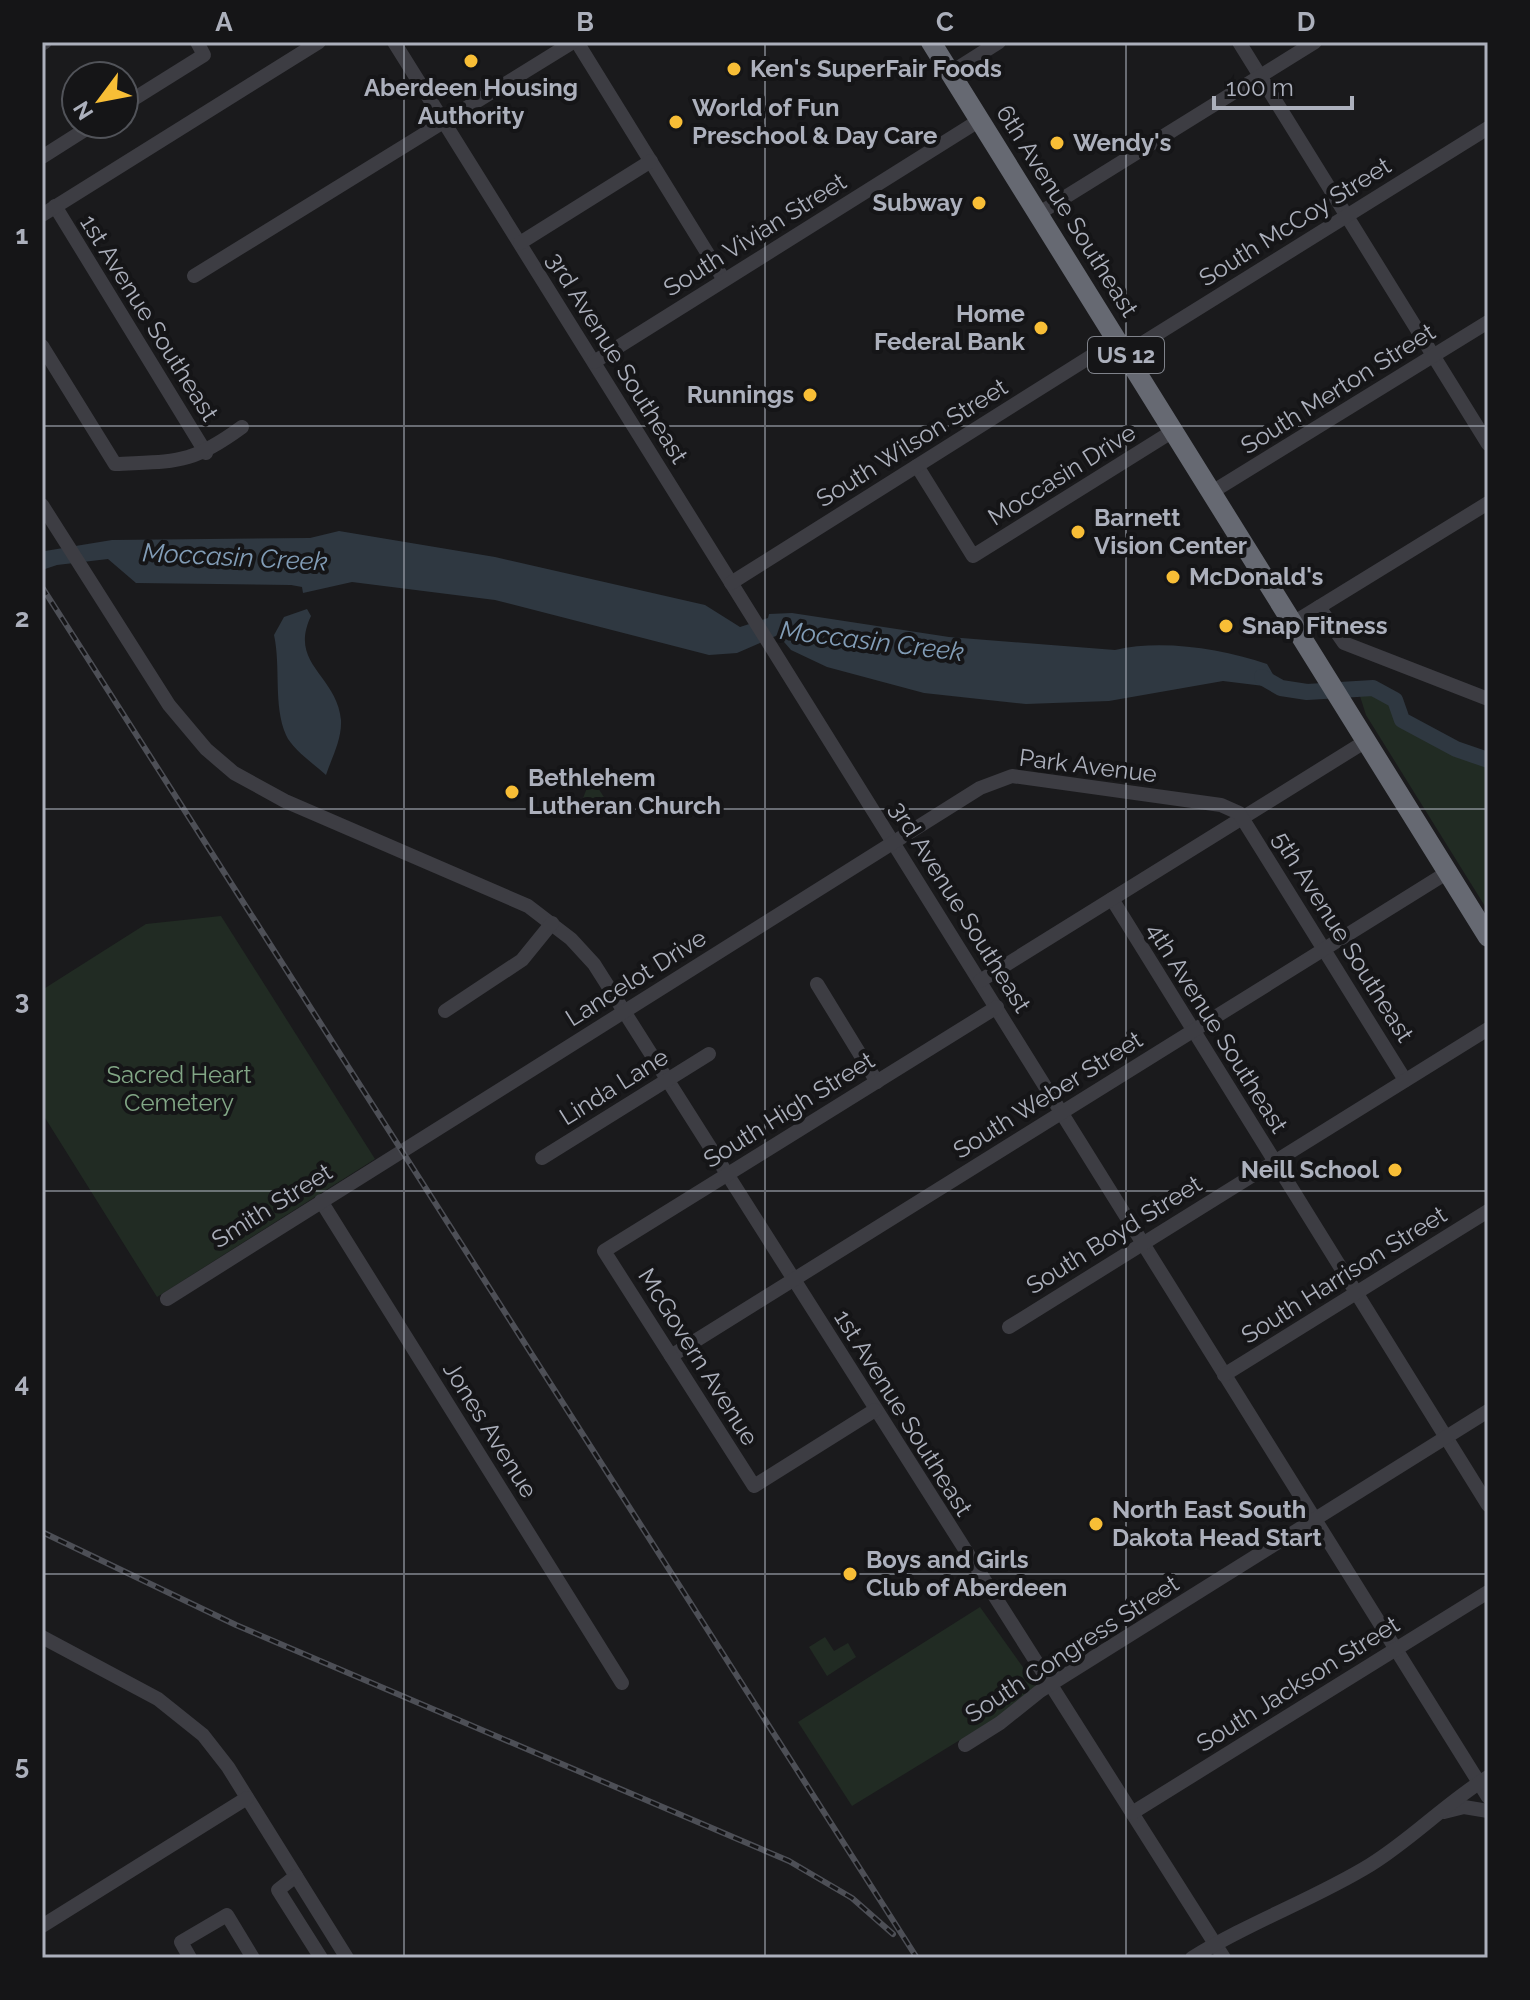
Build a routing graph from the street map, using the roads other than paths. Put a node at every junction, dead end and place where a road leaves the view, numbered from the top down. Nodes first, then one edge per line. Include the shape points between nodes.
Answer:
1 (197, 42) edge
2 (319, 42) edge
3 (394, 42) edge
4 (575, 42) edge
5 (931, 42) edge
6 (999, 42) edge
7 (1239, 42) edge
8 (1315, 42) edge
9 (950, 73) junction
10 (1260, 75) junction
11 (140, 95) edge
12 (980, 120) junction
13 (444, 121) junction
14 (1488, 128) edge
15 (69, 140) edge
16 (42, 157) edge
17 (651, 161) junction
18 (48, 211) edge
19 (1038, 214) junction
20 (1347, 216) junction
21 (520, 243) junction
22 (194, 276) dead end
23 (724, 280) junction
24 (1488, 322) edge
25 (42, 346) edge
26 (1121, 347) junction
27 (1433, 356) junction
28 (594, 362) junction
29 (242, 427) dead end
30 (1173, 431) junction
31 (1488, 444) edge
32 (206, 453) junction
33 (917, 466) junction
34 (1212, 492) junction
35 (1488, 503) edge
36 (42, 505) edge
37 (731, 583) junction
38 (1319, 607) junction
39 (1293, 623) junction
40 (1486, 695) edge
41 (1366, 741) junction
42 (1243, 818) junction
43 (893, 842) junction
44 (1448, 872) junction
45 (1112, 899) junction
46 (552, 923) junction
47 (1488, 937) edge
48 (1325, 949) junction
49 (980, 981) junction
50 (817, 984) dead end
51 (997, 1007) junction
52 (445, 1011) dead end
53 (626, 1011) junction
54 (1488, 1029) edge
55 (1193, 1030) junction
56 (709, 1054) dead end
57 (669, 1079) junction
58 (1405, 1080) junction
59 (877, 1082) junction
60 (1062, 1113) junction
61 (401, 1151) joint
62 (542, 1158) dead end
63 (1274, 1162) junction
64 (728, 1173) junction
65 (321, 1201) junction
66 (1488, 1211) edge
67 (1143, 1244) junction
68 (604, 1251) joint
69 (794, 1279) junction
70 (1356, 1294) junction
71 (167, 1299) dead end
72 (1009, 1327) dead end
73 (671, 1356) junction
74 (1224, 1375) junction
75 (875, 1410) junction
76 (1488, 1411) edge
77 (1446, 1437) junction
78 (1488, 1505) edge
79 (1314, 1519) junction
80 (1488, 1592) edge
81 (42, 1637) edge
82 (1395, 1650) junction
83 (622, 1683) dead end
84 (1050, 1685) junction
85 (965, 1745) dead end
86 (1483, 1780) edge
87 (1488, 1797) edge
88 (247, 1798) junction
89 (1488, 1811) edge
90 (1132, 1813) junction
91 (1437, 1815) junction
92 (296, 1876) junction
93 (42, 1926) edge
94 (1215, 1944) junction
95 (190, 1958) edge
96 (253, 1958) edge
97 (321, 1958) edge
98 (347, 1958) edge
99 (1192, 1958) edge
100 (1224, 1958) edge

1 - 11 street via 204,55
2 - 18 street
3 - 13 street, 3rd Avenue Southeast
4 - 13 street
4 - 17 street
5 - 9 highway, 6th Avenue Southeast / US 12
6 - 9 street
7 - 10 street
8 - 10 street
9 - 12 highway, 6th Avenue Southeast / US 12
10 - 19 street
10 - 20 street
12 - 19 highway, 6th Avenue Southeast / US 12
12 - 23 street, South Vivian Street
13 - 21 street, 3rd Avenue Southeast
13 - 22 street
14 - 20 street, South McCoy Street
15 - 16 street
17 - 21 street
17 - 23 street
18 - 32 street, 1st Avenue Southeast
19 - 26 highway, 6th Avenue Southeast / US 12
20 - 26 street, South McCoy Street
20 - 27 street
21 - 28 street, 3rd Avenue Southeast
23 - 28 street, South Vivian Street
24 - 27 street, South Merton Street
25 - 32 street via 115,464 177,461
26 - 30 highway, 6th Avenue Southeast / US 12
26 - 33 street, South Wilson Street
27 - 31 street
27 - 34 street, South Merton Street
28 - 37 street, 3rd Avenue Southeast
29 - 32 street
30 - 33 street, Moccasin Drive via 973,556
30 - 34 highway, 6th Avenue Southeast / US 12
33 - 37 street, South Wilson Street
34 - 39 highway, 6th Avenue Southeast / US 12
35 - 38 street
36 - 46 street, 1st Avenue Southeast via 169,705 234,773 285,801 492,888
37 - 43 street, 3rd Avenue Southeast
38 - 39 street
38 - 40 street via 1344,643
39 - 41 highway, 6th Avenue Southeast / US 12
41 - 42 street
41 - 44 highway, 6th Avenue Southeast / US 12
42 - 43 street, Park Avenue via 1221,805 1012,776 980,788
42 - 45 street
42 - 48 street, 5th Avenue Southeast
43 - 49 street, 3rd Avenue Southeast
43 - 53 street, Lancelot Drive
44 - 47 highway, 6th Avenue Southeast / US 12
44 - 48 street, South Weber Street
45 - 49 street
45 - 55 street, 4th Avenue Southeast
46 - 52 street via 522,960
46 - 53 street, 1st Avenue Southeast via 583,950
48 - 55 street, South Weber Street
48 - 58 street, 5th Avenue Southeast
49 - 51 street, 3rd Avenue Southeast
50 - 59 street
51 - 59 street, South High Street
51 - 60 street, 3rd Avenue Southeast
53 - 57 street, 1st Avenue Southeast
53 - 61 street, Lancelot Drive
54 - 58 street, South Boyd Street
55 - 60 street, South Weber Street
55 - 63 street, 4th Avenue Southeast
56 - 57 street, Linda Lane
57 - 62 street, Linda Lane
57 - 64 street, 1st Avenue Southeast
58 - 63 street, South Boyd Street
59 - 64 street, South High Street
60 - 67 street, 3rd Avenue Southeast
60 - 69 street, South Weber Street
61 - 65 street, Smith Street
63 - 67 street, South Boyd Street
63 - 70 street, 4th Avenue Southeast
64 - 68 street, South High Street
64 - 69 street, 1st Avenue Southeast
65 - 71 street, Smith Street
65 - 83 street, Jones Avenue
66 - 70 street, South Harrison Street
67 - 72 street, South Boyd Street
67 - 74 street, 3rd Avenue Southeast
68 - 73 street, McGovern Avenue
69 - 73 street, South Weber Street
69 - 75 street, 1st Avenue Southeast
70 - 74 street, South Harrison Street
70 - 77 street, 4th Avenue Southeast
73 - 75 street, McGovern Avenue via 754,1486
74 - 79 street, 3rd Avenue Southeast
75 - 84 street, 1st Avenue Southeast
76 - 77 street, South Congress Street
77 - 78 street, 4th Avenue Southeast
77 - 79 street, South Congress Street
79 - 82 street, 3rd Avenue Southeast
79 - 84 street, South Congress Street
80 - 82 street, South Jackson Street
81 - 88 street via 175,1710 215,1749
82 - 86 street, 3rd Avenue Southeast
82 - 90 street, South Jackson Street
84 - 85 street, South Congress Street
84 - 90 street, 1st Avenue Southeast
86 - 87 street, 3rd Avenue Southeast
86 - 91 street
88 - 92 street
88 - 93 street
89 - 91 street via 1464,1807
90 - 94 street, 1st Avenue Southeast
91 - 94 street via 1356,1873
92 - 97 street via 278,1890
92 - 98 street
94 - 99 street
94 - 100 street, 1st Avenue Southeast
95 - 96 street via 181,1942 227,1915

